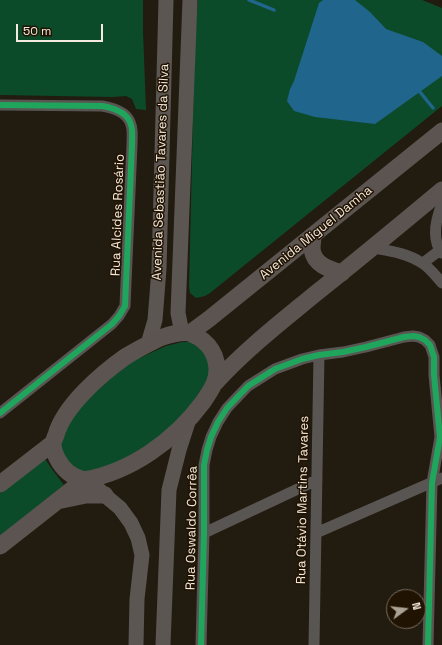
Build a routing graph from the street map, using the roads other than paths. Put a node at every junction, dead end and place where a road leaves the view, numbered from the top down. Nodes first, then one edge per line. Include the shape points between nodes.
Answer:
1 (166, 0) edge
2 (190, 0) edge
3 (0, 105) edge
4 (442, 131) edge
5 (442, 190) edge
6 (442, 204) edge
7 (313, 236) junction
8 (373, 248) junction
9 (441, 252) edge
10 (423, 263) junction
11 (342, 272) junction
12 (442, 283) edge
13 (186, 333) junction
14 (148, 344) junction
15 (319, 355) junction
16 (215, 383) junction
17 (0, 413) edge
18 (189, 419) junction
19 (441, 440) edge
20 (53, 443) junction
21 (86, 480) junction
22 (317, 480) junction
23 (437, 481) edge
24 (0, 484) edge
25 (105, 495) junction
26 (58, 501) junction
27 (204, 533) junction
28 (316, 533) junction
29 (0, 546) edge
30 (136, 645) edge
31 (163, 645) edge
32 (201, 645) edge
33 (314, 645) edge
34 (428, 645) edge

1 - 14 main road, Avenida Sebastião Tavares da Silva via 159,269 155,320
2 - 13 main road, Avenida Sebastião Tavares da Silva via 178,313
3 - 17 street, Rua Alcides Rosário via 115,108 125,115 131,124 132,145 125,306 112,324
4 - 7 main road, Avenida Miguel Damha
5 - 8 main road
6 - 9 street via 435,234
7 - 11 main road via 312,248 320,264
7 - 13 main road, Avenida Miguel Damha via 209,319
8 - 10 street via 400,253
8 - 11 main road
9 - 10 street
10 - 12 street
11 - 16 main road via 270,332
13 - 14 main road via 163,337
13 - 16 main road via 203,341 211,350 218,370
14 - 20 main road via 103,374 85,391 66,414
15 - 19 street, Rua Oswaldo Corrêa via 343,352 404,337 413,336 425,340 430,345 434,357
15 - 22 street, Rua Otávio Martins Tavares
15 - 27 street, Rua Oswaldo Corrêa via 275,368 248,386 227,408 211,437 204,465
16 - 18 main road
18 - 21 main road via 143,458 119,470
18 - 31 main road via 169,490
19 - 23 street
20 - 21 main road via 55,454 66,471 76,478
20 - 24 main road
21 - 25 main road
21 - 26 main road
22 - 27 street
22 - 28 street, Rua Otávio Martins Tavares
23 - 28 street
23 - 34 street
25 - 26 main road
25 - 30 main road via 120,508 131,523 142,555 137,599
26 - 29 main road
27 - 32 street, Rua Oswaldo Corrêa
28 - 33 street, Rua Otávio Martins Tavares

